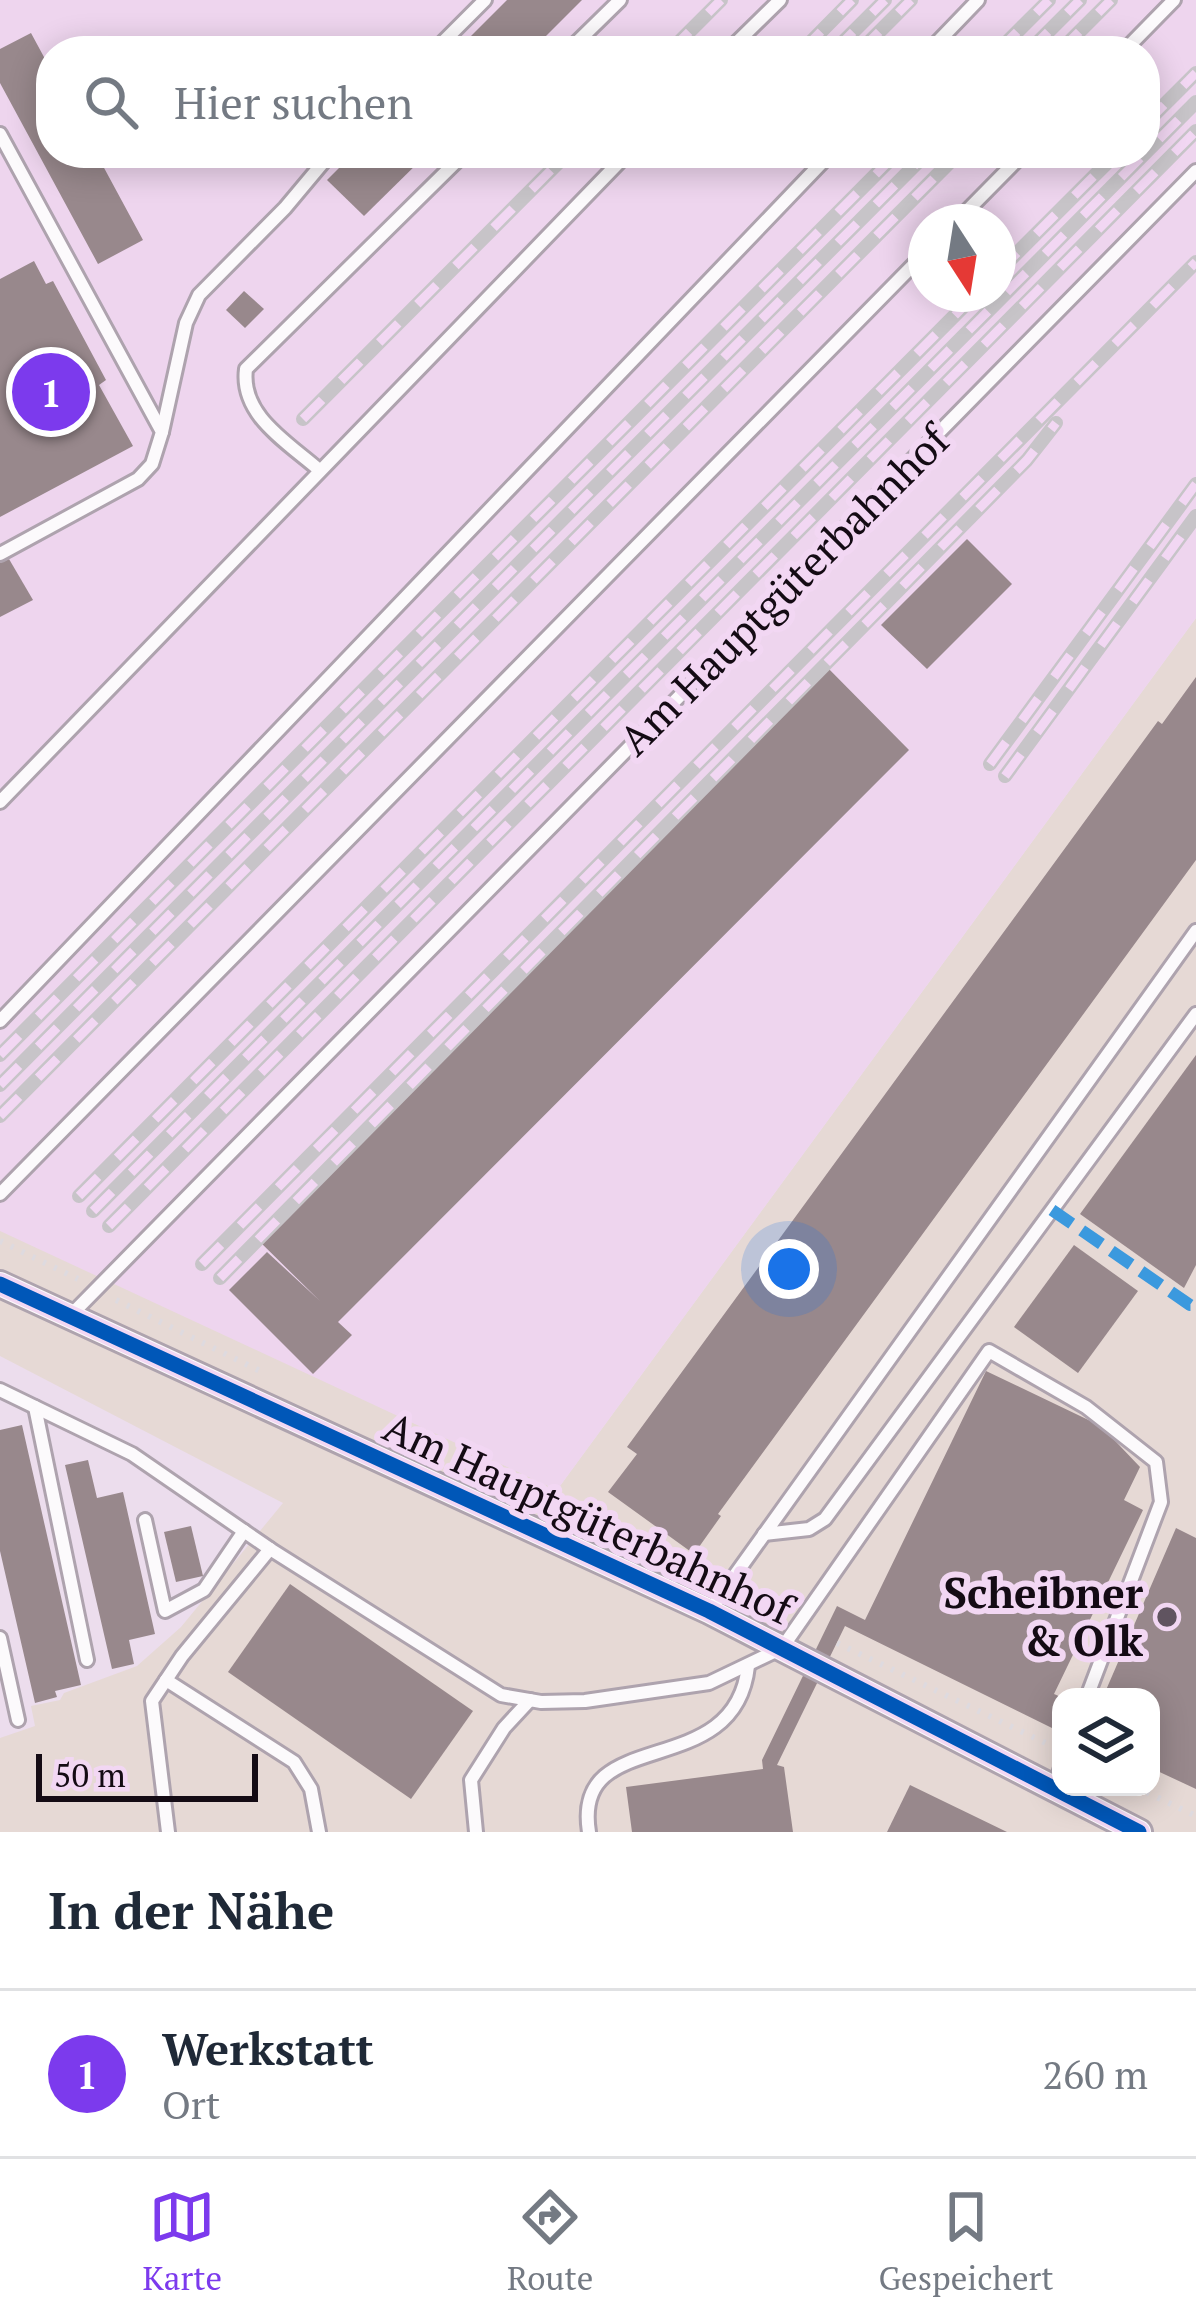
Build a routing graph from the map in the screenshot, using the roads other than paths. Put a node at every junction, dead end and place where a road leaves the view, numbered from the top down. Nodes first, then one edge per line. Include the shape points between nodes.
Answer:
1 (485, 0) edge
2 (620, 0) edge
3 (780, 0) edge
4 (978, 0) edge
5 (1174, 0) edge
6 (449, 36) edge
7 (583, 36) edge
8 (743, 36) edge
9 (943, 36) edge
10 (1139, 36) edge
11 (0, 134) edge
12 (319, 168) edge
13 (450, 168) edge
14 (613, 168) edge
15 (816, 168) edge
16 (1009, 168) edge
17 (1196, 172) edge
18 (974, 204) edge
19 (908, 270) edge
20 (162, 431) junction
21 (318, 470) junction
22 (0, 554) edge
23 (0, 802) edge
24 (1196, 931) edge
25 (1196, 1014) edge
26 (0, 1021) edge
27 (0, 1194) edge
28 (0, 1284) edge
29 (69, 1316) junction
30 (0, 1390) edge
31 (35, 1407) junction
32 (145, 1520) dead end
33 (244, 1531) junction
34 (764, 1534) junction
35 (270, 1549) junction
36 (709, 1611) junction
37 (0, 1638) edge
38 (782, 1648) junction
39 (87, 1660) dead end
40 (748, 1666) junction
41 (166, 1680) junction
42 (1090, 1688) edge
43 (530, 1700) junction
44 (18, 1720) dead end
45 (1052, 1775) edge
46 (1085, 1796) edge
47 (168, 1832) edge
48 (319, 1832) edge
49 (476, 1832) edge
50 (589, 1832) edge
51 (1139, 1832) edge

1 - 6 lane
2 - 7 lane
3 - 8 lane
4 - 9 lane
5 - 10 lane
11 - 20 lane
12 - 20 lane via 199,295
13 - 21 lane via 246,369 243,388 260,418
14 - 21 lane
15 - 26 lane
16 - 18 lane
17 - 29 lane, Am Hauptgüterbahnhof
19 - 27 lane
20 - 22 lane via 138,479
21 - 23 lane
24 - 34 lane, Am Hauptgüterbahnhof
25 - 34 lane via 825,1519
28 - 29 street, Am Hauptgüterbahnhof
29 - 36 street, Am Hauptgüterbahnhof
30 - 31 lane
31 - 33 lane via 132,1454
31 - 39 lane
32 - 33 lane via 165,1611 204,1590
33 - 35 lane
34 - 36 lane, Am Hauptgüterbahnhof
35 - 41 lane
35 - 43 lane via 501,1695
36 - 38 street, Am Hauptgüterbahnhof
37 - 44 lane
38 - 40 lane
38 - 42 lane via 989,1352 1087,1407 1156,1462 1161,1502
38 - 45 street, Am Hauptgüterbahnhof
40 - 43 lane via 709,1683 585,1701
40 - 50 lane via 746,1684 714,1730 596,1780 586,1801
41 - 47 lane via 152,1701
41 - 48 lane via 294,1762 311,1789
43 - 49 lane via 471,1780
46 - 51 street, Am Hauptgüterbahnhof

